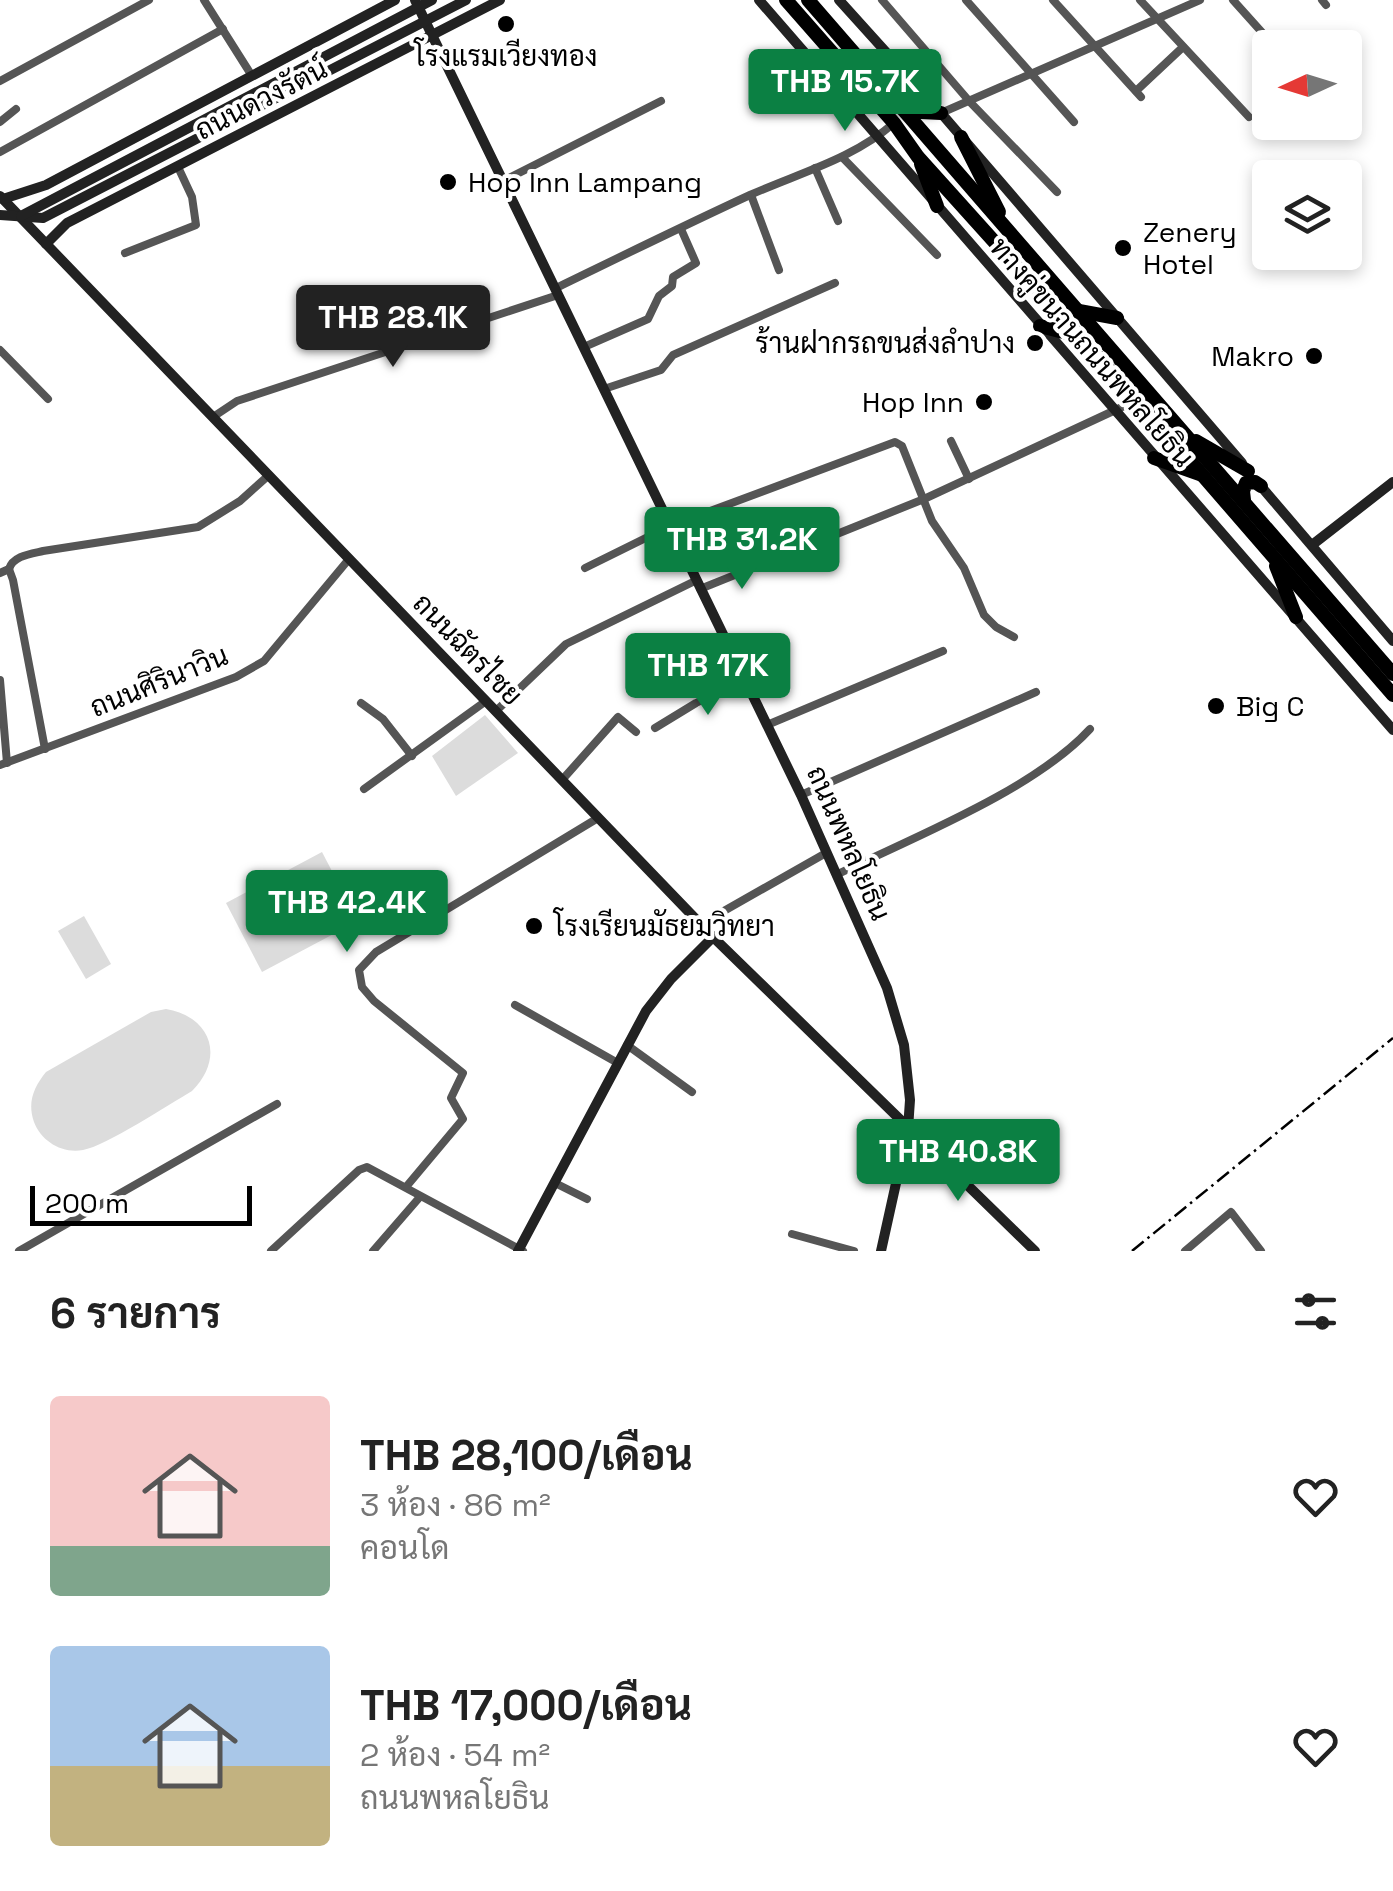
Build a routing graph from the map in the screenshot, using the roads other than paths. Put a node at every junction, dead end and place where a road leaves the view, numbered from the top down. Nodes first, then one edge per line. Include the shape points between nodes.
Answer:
1 (149, 0) edge
2 (204, 0) edge
3 (395, 0) edge
4 (432, 0) edge
5 (466, 0) edge
6 (500, 0) edge
7 (760, 0) edge
8 (786, 0) edge
9 (808, 0) edge
10 (839, 0) edge
11 (882, 0) edge
12 (966, 0) edge
13 (1053, 0) edge
14 (1140, 0) edge
15 (1200, 0) edge
16 (1233, 0) edge
17 (417, 4) edge
18 (1156, 18) junction
19 (426, 21) junction
20 (222, 29) junction
21 (1260, 30) edge
22 (433, 36) junction
23 (1182, 46) junction
24 (1094, 47) junction
25 (252, 76) junction
26 (1032, 76) junction
27 (0, 81) edge
28 (215, 96) junction
29 (661, 100) dead end
30 (896, 101) junction
31 (970, 102) junction
32 (16, 109) dead end
33 (222, 110) junction
34 (941, 113) junction
35 (1249, 118) dead end
36 (0, 122) edge
37 (228, 122) junction
38 (1074, 122) dead end
39 (894, 123) junction
40 (236, 137) junction
41 (878, 137) junction
42 (961, 137) junction
43 (0, 152) edge
44 (842, 157) junction
45 (918, 157) junction
46 (178, 166) junction
47 (816, 168) junction
48 (503, 181) junction
49 (1057, 192) dead end
50 (751, 195) junction
51 (2, 198) edge
52 (936, 206) junction
53 (0, 215) edge
54 (20, 216) junction
55 (838, 221) dead end
56 (681, 228) junction
57 (1008, 230) junction
58 (46, 244) junction
59 (125, 253) dead end
60 (937, 254) dead end
61 (778, 270) dead end
62 (835, 283) dead end
63 (557, 292) junction
64 (1078, 311) junction
65 (1117, 318) junction
66 (1040, 326) junction
67 (1080, 336) junction
68 (584, 347) junction
69 (0, 350) edge
70 (604, 390) junction
71 (1142, 395) junction
72 (48, 399) dead end
73 (1113, 412) junction
74 (213, 418) junction
75 (1187, 436) junction
76 (950, 441) dead end
77 (1157, 462) junction
78 (1248, 470) junction
79 (268, 475) junction
80 (1202, 475) junction
81 (969, 479) junction
82 (1393, 482) edge
83 (1261, 486) junction
84 (924, 500) junction
85 (1245, 502) junction
86 (670, 526) junction
87 (1312, 545) junction
88 (1271, 554) junction
89 (349, 558) junction
90 (586, 568) dead end
91 (4, 571) edge
92 (698, 584) junction
93 (1296, 617) junction
94 (1014, 637) dead end
95 (1393, 641) edge
96 (943, 651) dead end
97 (1393, 674) edge
98 (0, 680) edge
99 (745, 680) junction
100 (1036, 692) dead end
101 (1393, 696) edge
102 (486, 701) junction
103 (361, 703) dead end
104 (496, 711) junction
105 (767, 725) junction
106 (655, 728) dead end
107 (1090, 729) dead end
108 (1393, 730) edge
109 (636, 732) dead end
110 (3, 742) edge
111 (45, 750) junction
112 (412, 756) junction
113 (4, 764) edge
114 (562, 780) junction
115 (364, 789) dead end
116 (801, 795) junction
117 (598, 818) junction
118 (826, 852) junction
119 (836, 875) junction
120 (700, 924) junction
121 (713, 937) junction
122 (514, 1005) dead end
123 (626, 1045) junction
124 (616, 1062) junction
125 (692, 1092) dead end
126 (276, 1104) dead end
127 (908, 1129) junction
128 (555, 1183) junction
129 (406, 1187) junction
130 (419, 1198) junction
131 (588, 1199) dead end
132 (792, 1234) dead end
133 (520, 1250) edge
134 (19, 1251) edge
135 (271, 1251) edge
136 (373, 1251) edge
137 (854, 1251) edge
138 (881, 1251) edge
139 (1036, 1251) edge
140 (1185, 1251) edge
141 (1261, 1251) edge

1 - 27 street
2 - 20 street
3 - 25 main road
4 - 17 main road
5 - 19 main road
6 - 22 main road, ถนนดวงรัตน์
7 - 41 main road, ทางคู่ขนานถนนพหลโยธิน
8 - 39 highway
9 - 30 highway
10 - 34 main road, ทางคู่ขนานถนนพหลโยธิน
11 - 31 street
12 - 26 street
13 - 24 street
14 - 18 street
15 - 18 street
16 - 21 street
17 - 19 main road, ถนนพหลโยธิน
17 - 33 main road
18 - 23 street
18 - 24 street
19 - 22 main road, ถนนพหลโยธิน
19 - 37 main road
20 - 25 street
20 - 43 street
22 - 40 main road, ถนนดวงรัตน์
22 - 48 main road, ถนนพหลโยธิน
23 - 24 street via 1139,94
23 - 35 street
24 - 26 street
25 - 28 main road
26 - 31 street
26 - 38 street
28 - 33 main road
28 - 51 main road via 46,185
29 - 48 street
30 - 34 highway
30 - 57 highway
31 - 34 street
31 - 49 street
32 - 36 street
33 - 37 main road
33 - 54 main road
34 - 42 main road, ทางคู่ขนานถนนพหลโยธิน
37 - 40 main road
37 - 54 main road via 43,218
39 - 41 street
39 - 45 highway
40 - 46 main road, ถนนดวงรัตน์
41 - 44 street
41 - 52 main road, ทางคู่ขนานถนนพหลโยธิน
42 - 57 highway
42 - 65 main road, ทางคู่ขนานถนนพหลโยธิน
44 - 47 street
44 - 60 street
45 - 52 highway
45 - 67 highway
46 - 58 main road, ถนนดวงรัตน์ via 67,223
46 - 59 street via 196,224
47 - 50 street
47 - 55 street
48 - 63 main road, ถนนพหลโยธิน
50 - 56 street
50 - 61 street
51 - 54 main road, ถนนฉัตรไชย
52 - 66 main road, ทางคู่ขนานถนนพหลโยธิน
53 - 54 main road
54 - 58 main road, ถนนฉัตรไชย
56 - 63 street
56 - 68 street via 696,263 673,277 648,319
57 - 64 highway
58 - 74 main road, ถนนฉัตรไชย
62 - 70 street via 674,355 661,370
63 - 68 main road, ถนนพหลโยธิน
63 - 74 street via 237,400
64 - 65 highway
64 - 71 highway
65 - 78 main road, ทางคู่ขนานถนนพหลโยธิน
66 - 67 highway
66 - 73 main road, ทางคู่ขนานถนนพหลโยธิน
67 - 71 highway
68 - 70 main road, ถนนพหลโยธิน
69 - 72 street
70 - 86 main road, ถนนพหลโยธิน
71 - 73 street
71 - 75 highway
71 - 80 highway
73 - 77 main road, ทางคู่ขนานถนนพหลโยธิน
73 - 81 street
74 - 79 main road, ถนนฉัตรไชย
75 - 78 highway
75 - 85 highway
76 - 81 street
77 - 80 highway
77 - 93 main road, ทางคู่ขนานถนนพหลโยธิน
78 - 83 main road, ทางคู่ขนานถนนพหลโยธิน
79 - 89 main road, ถนนฉัตรไชย
79 - 91 street via 208,524 43,551 18,558
80 - 88 highway
81 - 84 street
82 - 87 main road
83 - 85 highway via 1243,486
83 - 87 main road, ทางคู่ขนานถนนพหลโยธิน
84 - 86 street via 895,442
84 - 92 street
84 - 94 street via 984,615
85 - 97 highway
86 - 90 street
86 - 92 main road, ถนนพหลโยธิน
87 - 95 main road, ทางคู่ขนานถนนพหลโยธิน
88 - 93 highway
88 - 101 highway
89 - 102 main road, ถนนฉัตรไชย
89 - 111 street, ถนนศิรินาวิน via 264,661
91 - 111 street
92 - 99 main road, ถนนพหลโยธิน
92 - 104 street via 566,644
93 - 108 main road, ทางคู่ขนานถนนพหลโยธิน
96 - 105 street
98 - 110 street
99 - 105 main road, ถนนพหลโยธิน
99 - 106 street
100 - 116 street
102 - 104 main road, ถนนฉัตรไชย
102 - 112 street
103 - 112 street
104 - 114 main road, ถนนฉัตรไชย
105 - 116 main road, ถนนพหลโยธิน
107 - 119 street via 1007,789
109 - 114 street via 619,717
110 - 113 street
111 - 113 street, ถนนศิรินาวิน
112 - 115 street
114 - 117 main road, ถนนฉัตรไชย
116 - 118 main road, ถนนพหลโยธิน
117 - 120 main road, ถนนฉัตรไชย
117 - 129 street via 376,952 359,970 362,988 374,1001 463,1073 451,1098 463,1119
118 - 119 main road, ถนนพหลโยธิน
118 - 120 street
119 - 127 main road, ถนนพหลโยธิน via 903,1040
120 - 121 main road, ถนนฉัตรไชย
121 - 123 main road via 671,979
121 - 127 main road, ถนนฉัตรไชย
122 - 124 street
123 - 124 main road
123 - 125 street
124 - 128 main road
126 - 134 street
127 - 138 main road, ถนนพหลโยธิน
127 - 139 main road
128 - 131 street
128 - 133 main road
129 - 130 street
129 - 135 street via 367,1167 359,1170
130 - 133 street
130 - 136 street
132 - 137 street
140 - 141 street via 1231,1212

